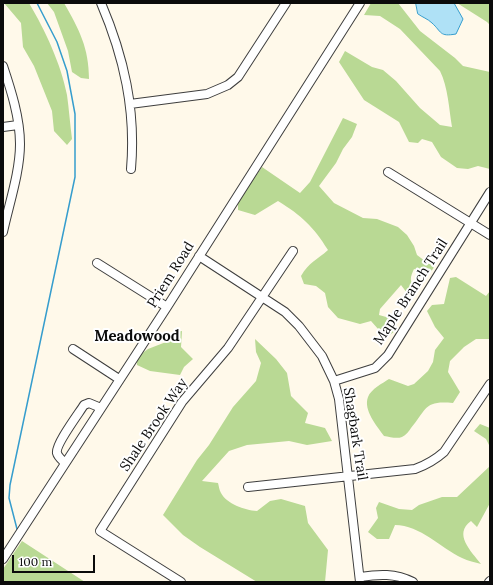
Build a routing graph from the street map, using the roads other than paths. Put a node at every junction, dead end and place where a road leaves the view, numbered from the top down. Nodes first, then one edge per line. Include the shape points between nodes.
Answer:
1 (101, 3) edge
2 (286, 3) edge
3 (360, 3) edge
4 (3, 66) edge
5 (130, 104) junction
6 (18, 125) junction
7 (3, 127) edge
8 (131, 169) dead end
9 (388, 172) dead end
10 (490, 192) edge
11 (471, 223) junction
12 (3, 232) edge
13 (490, 235) edge
14 (293, 251) dead end
15 (199, 256) junction
16 (97, 263) dead end
17 (262, 297) junction
18 (166, 307) junction
19 (73, 349) dead end
20 (119, 379) junction
21 (334, 382) junction
22 (490, 384) edge
23 (101, 408) junction
24 (65, 463) junction
25 (348, 476) junction
26 (248, 487) dead end
27 (3, 559) edge
28 (360, 579) edge
29 (176, 581) edge
30 (413, 582) edge

1 - 5 street via 112,28
2 - 5 street via 238,77 228,85 207,94
3 - 15 street, Priem Road
4 - 6 street
5 - 8 street
6 - 7 street
6 - 12 street via 20,144 17,172
9 - 11 street
10 - 11 street, Maple Branch Trail
11 - 13 street
11 - 21 street, Maple Branch Trail via 388,355 375,368
14 - 17 street, Shale Brook Way
15 - 17 street, Shagbark Trail
15 - 18 street, Priem Road
16 - 18 street
17 - 21 street, Shagbark Trail via 285,312 299,326 322,356
17 - 29 street, Shale Brook Way via 228,348 182,402 100,531
18 - 20 street, Priem Road
19 - 20 street
20 - 23 street, Priem Road
21 - 25 street, Shagbark Trail via 339,399
22 - 25 street via 444,452 435,460 415,469
23 - 24 street, Priem Road
23 - 24 street via 89,403 84,405 56,450
24 - 27 street, Priem Road
25 - 26 street
25 - 28 street, Shagbark Trail
28 - 30 street via 385,574

